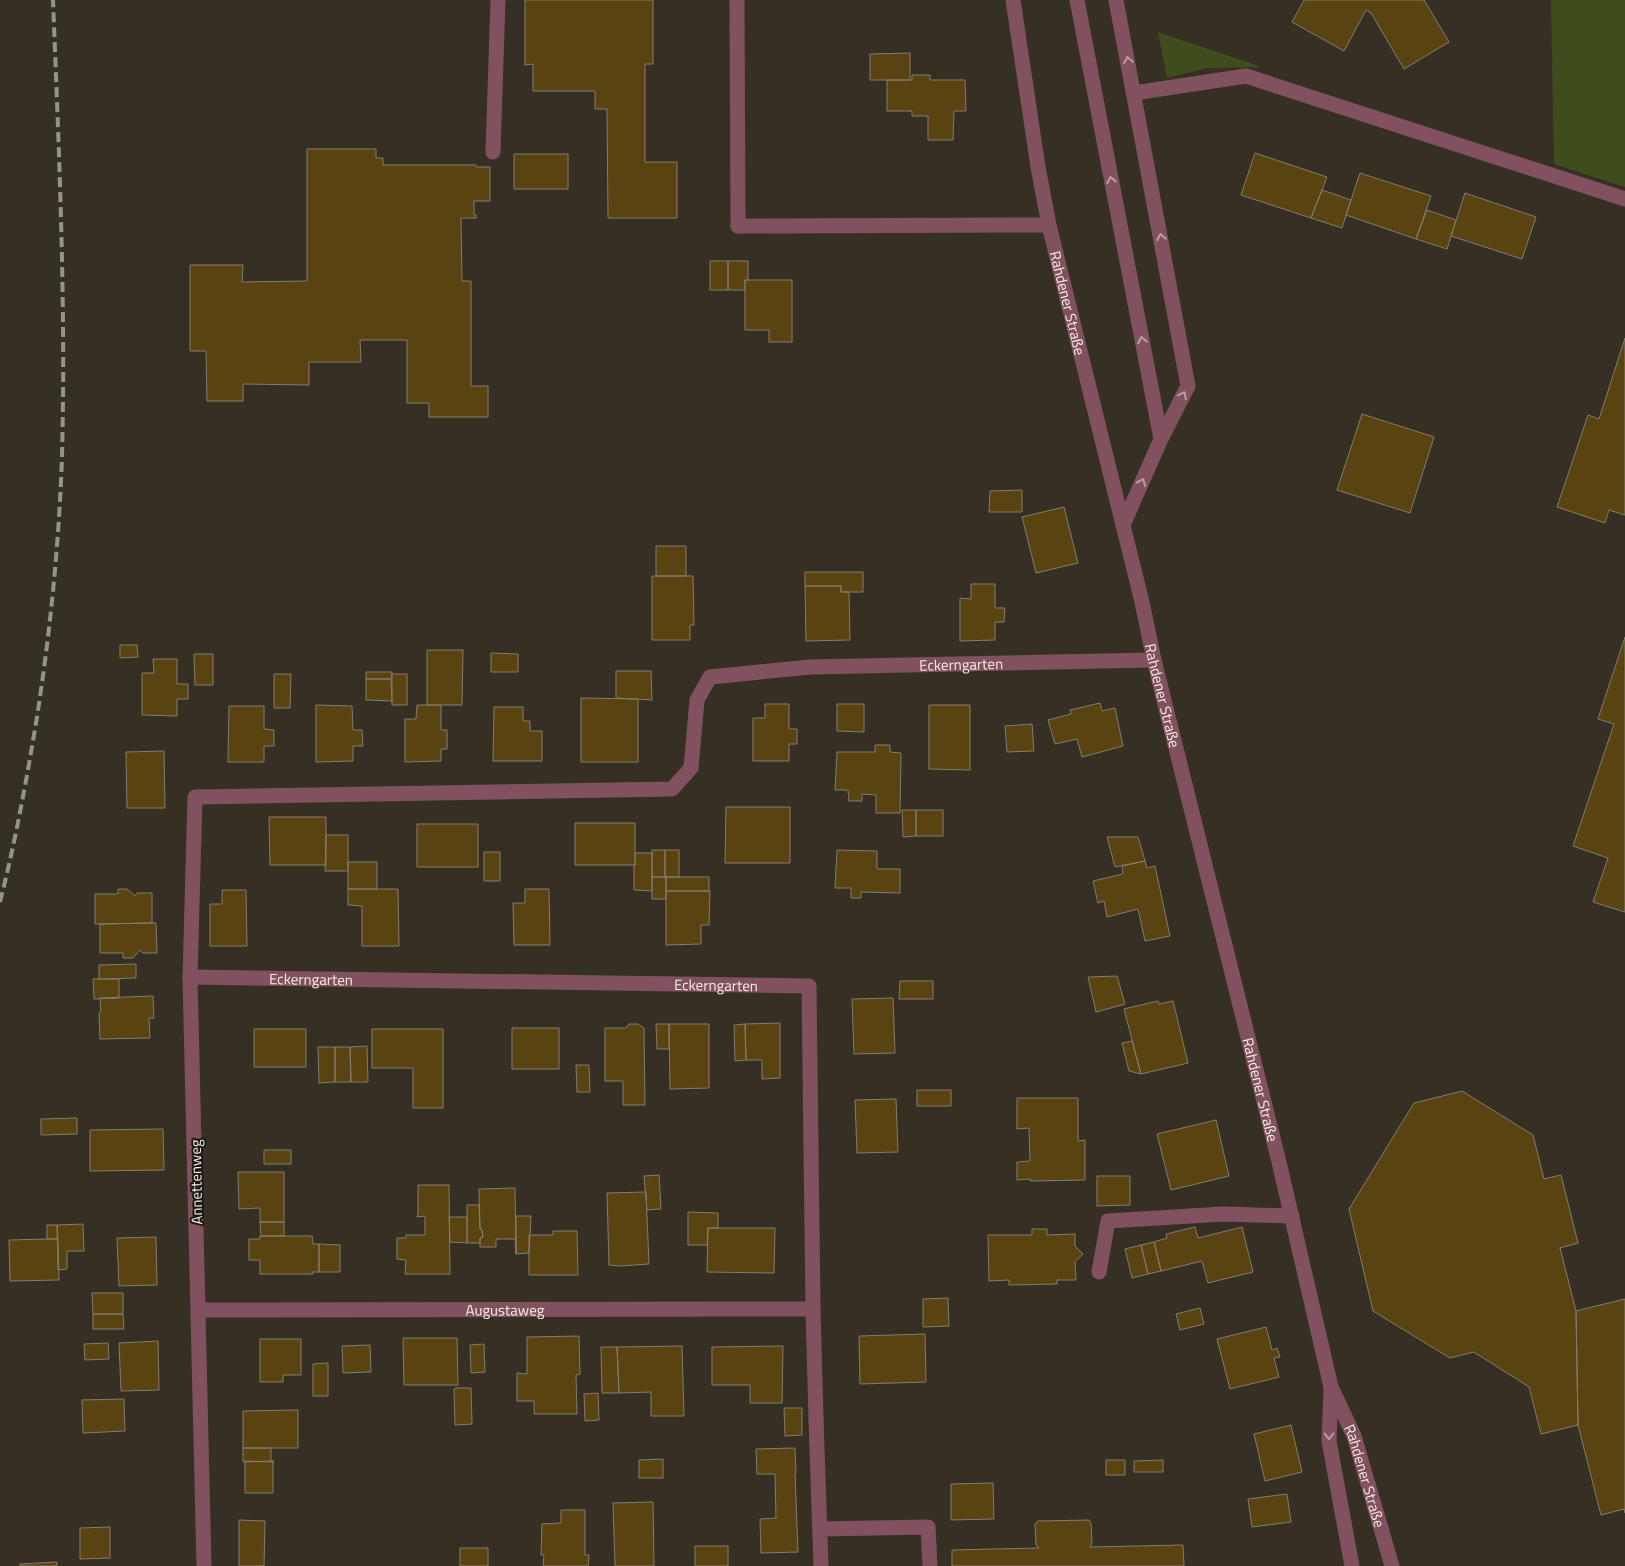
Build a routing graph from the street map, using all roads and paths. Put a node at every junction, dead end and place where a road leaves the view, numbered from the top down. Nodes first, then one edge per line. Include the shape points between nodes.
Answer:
1 (498, 0) edge
2 (737, 0) edge
3 (1013, 0) edge
4 (1076, 0) edge
5 (1116, 0) edge
6 (1134, 94) junction
7 (493, 152) dead end
8 (1625, 199) edge
9 (1049, 225) junction
10 (1161, 439) junction
11 (1123, 525) junction
12 (1154, 660) junction
13 (195, 797) joint
14 (190, 977) junction
15 (1292, 1216) junction
16 (1100, 1272) dead end
17 (813, 1309) junction
18 (199, 1310) junction
19 (1331, 1388) junction
20 (820, 1529) junction
21 (204, 1566) edge
22 (821, 1566) edge
23 (930, 1566) edge
24 (1352, 1566) edge
25 (1392, 1566) edge

1 - 7 street
2 - 9 street via 738,226
3 - 9 street, Rahdener Straße
10 -> 4 street
6 -> 5 street
6 - 8 street via 1246,76
10 -> 6 street via 1188,386
9 - 11 street, Rahdener Straße
11 -> 10 street
11 - 12 street, Rahdener Straße
12 - 13 street, Eckerngarten via 810,667 710,677 697,700 691,768 672,789
12 - 15 street, Rahdener Straße
13 - 14 street, Annettenweg
14 - 17 street, Eckerngarten via 809,986
14 - 18 street, Annettenweg
15 - 16 street via 1222,1214 1108,1221
15 - 19 street, Rahdener Straße
17 - 18 street, Augustaweg
17 - 20 street, Eckerngarten
18 - 21 street, Annettenweg
19 -> 24 street, Rahdener Straße via 1329,1441
19 - 25 street, Rahdener Straße via 1354,1436
20 - 22 street, Eckerngarten
20 - 23 street via 928,1526

